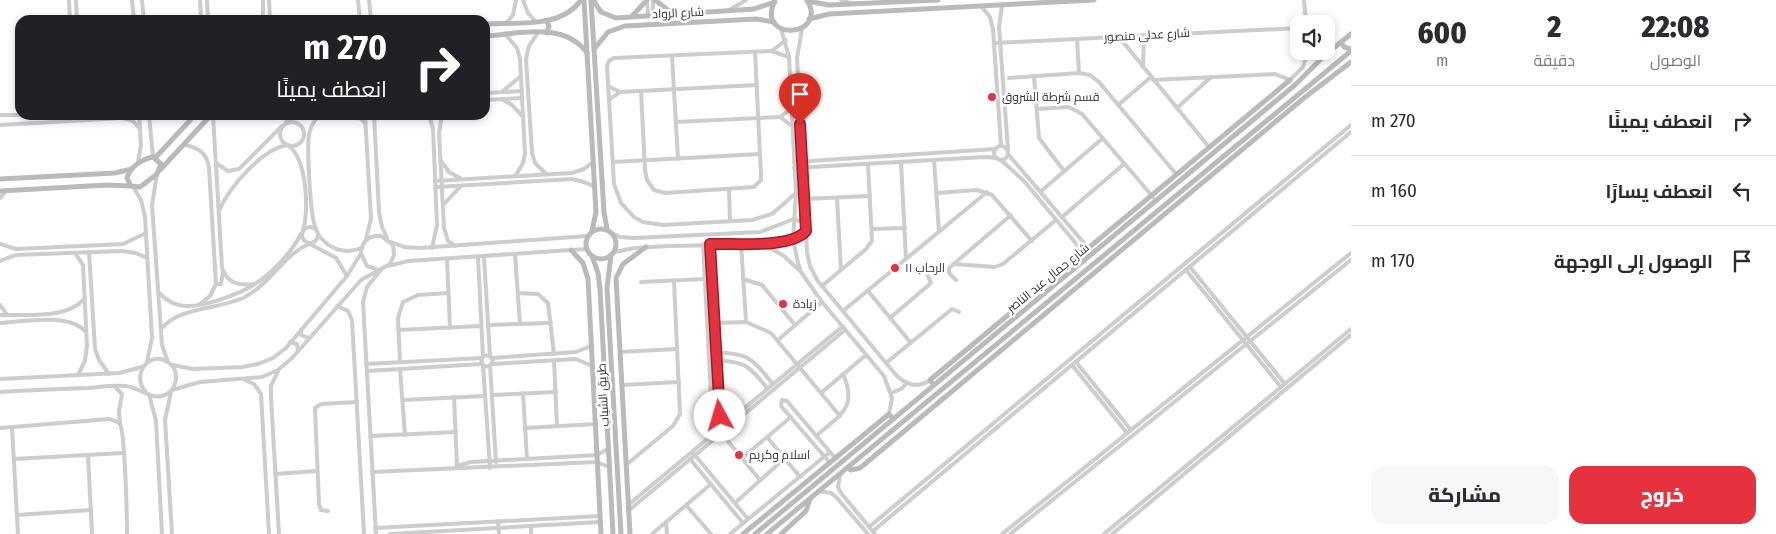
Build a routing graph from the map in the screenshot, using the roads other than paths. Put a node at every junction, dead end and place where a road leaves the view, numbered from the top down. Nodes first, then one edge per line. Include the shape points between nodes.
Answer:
1 (69, 0) edge
2 (76, 0) edge
3 (132, 0) edge
4 (142, 0) edge
5 (200, 0) edge
6 (207, 0) edge
7 (262, 0) edge
8 (269, 0) edge
9 (358, 0) edge
10 (369, 0) edge
11 (516, 0) edge
12 (523, 0) edge
13 (583, 0) edge
14 (592, 0) edge
15 (647, 0) edge
16 (654, 0) edge
17 (746, 0) edge
18 (807, 0) edge
19 (841, 0) edge
20 (938, 0) edge
21 (980, 0) edge
22 (1094, 0) edge
23 (1304, 0) edge
24 (775, 1) edge
25 (1001, 3) edge
26 (854, 5) junction
27 (981, 6) junction
28 (653, 8) junction
29 (648, 9) junction
30 (728, 11) junction
31 (70, 15) edge
32 (77, 15) edge
33 (134, 15) edge
34 (144, 15) edge
35 (201, 15) edge
36 (208, 15) edge
37 (264, 15) edge
38 (270, 15) edge
39 (360, 15) edge
40 (370, 15) edge
41 (674, 15) junction
42 (1305, 15) edge
43 (651, 16) junction
44 (624, 17) junction
45 (632, 17) junction
46 (809, 19) junction
47 (546, 20) junction
48 (535, 21) junction
49 (508, 22) junction
50 (774, 22) junction
51 (498, 23) junction
52 (490, 24) edge
53 (625, 26) junction
54 (802, 28) junction
55 (1290, 28) edge
56 (781, 29) junction
57 (547, 33) junction
58 (537, 34) junction
59 (1351, 34) edge
60 (506, 35) junction
61 (1144, 35) junction
62 (490, 36) edge
63 (498, 36) junction
64 (1119, 37) junction
65 (1077, 39) junction
66 (786, 40) junction
67 (1341, 42) junction
68 (994, 43) junction
69 (1000, 43) junction
70 (1335, 47) edge
71 (1351, 50) edge
72 (594, 51) junction
73 (771, 51) junction
74 (755, 52) junction
75 (587, 54) junction
76 (520, 56) junction
77 (526, 56) junction
78 (672, 56) junction
79 (789, 56) junction
80 (1305, 60) edge
81 (1320, 60) edge
82 (1351, 62) edge
83 (1143, 67) junction
84 (1079, 73) junction
85 (521, 76) junction
86 (1034, 76) junction
87 (1211, 77) junction
88 (1009, 78) dead end
89 (1152, 78) junction
90 (1290, 80) junction
91 (756, 85) junction
92 (608, 86) junction
93 (674, 89) junction
94 (522, 91) junction
95 (641, 91) junction
96 (501, 92) junction
97 (620, 92) junction
98 (1299, 92) junction
99 (490, 93) edge
100 (522, 98) junction
101 (1304, 98) junction
102 (502, 99) junction
103 (490, 100) edge
104 (609, 100) junction
105 (1004, 101) junction
106 (998, 102) junction
107 (1118, 105) junction
108 (791, 108) junction
109 (1177, 108) junction
110 (1037, 109) junction
111 (0, 115) edge
112 (9, 116) junction
113 (15, 116) edge
114 (780, 117) junction
115 (523, 118) junction
116 (758, 118) junction
117 (56, 120) edge
118 (129, 120) edge
119 (139, 120) edge
120 (149, 120) edge
121 (192, 120) edge
122 (207, 120) edge
123 (212, 120) edge
124 (288, 120) edge
125 (316, 120) edge
126 (363, 120) edge
127 (366, 120) edge
128 (431, 120) edge
129 (441, 120) edge
130 (374, 121) edge
131 (676, 122) junction
132 (10, 123) junction
133 (366, 123) junction
134 (284, 124) junction
135 (0, 125) edge
136 (440, 125) junction
137 (1351, 125) edge
138 (433, 126) junction
139 (792, 126) junction
140 (310, 129) junction
141 (140, 130) junction
142 (150, 130) junction
143 (1351, 132) edge
144 (305, 134) junction
145 (1103, 138) junction
146 (308, 139) junction
147 (171, 143) junction
148 (185, 144) junction
149 (289, 146) junction
150 (1001, 146) junction
151 (1209, 147) junction
152 (996, 149) junction
153 (1321, 150) junction
154 (178, 152) junction
155 (1008, 152) junction
156 (532, 153) junction
157 (525, 154) junction
158 (760, 154) junction
159 (1325, 154) junction
160 (154, 158) junction
161 (678, 158) junction
162 (208, 159) junction
163 (999, 159) junction
164 (1194, 159) junction
165 (441, 160) junction
166 (644, 160) junction
167 (934, 160) junction
168 (216, 161) junction
169 (802, 161) junction
170 (593, 162) junction
171 (612, 162) junction
172 (794, 162) junction
173 (901, 162) junction
174 (138, 164) junction
175 (868, 164) junction
176 (1124, 164) junction
177 (1199, 164) junction
178 (794, 168) junction
179 (803, 168) junction
180 (132, 169) junction
181 (1064, 171) junction
182 (159, 172) junction
183 (567, 173) junction
184 (106, 174) junction
185 (546, 174) junction
186 (1176, 174) junction
187 (515, 176) junction
188 (2, 178) edge
189 (462, 179) junction
190 (442, 180) junction
191 (568, 180) junction
192 (435, 181) junction
193 (107, 185) junction
194 (462, 186) junction
195 (132, 187) junction
196 (436, 187) junction
197 (442, 187) junction
198 (595, 187) junction
199 (730, 189) junction
200 (3, 191) edge
201 (987, 192) junction
202 (1040, 192) junction
203 (796, 193) junction
204 (936, 193) junction
205 (1151, 195) junction
206 (870, 196) junction
207 (0, 198) edge
208 (837, 198) junction
209 (804, 199) junction
210 (1156, 201) junction
211 (152, 205) junction
212 (443, 205) junction
213 (143, 206) junction
214 (371, 212) junction
215 (379, 212) junction
216 (218, 213) junction
217 (1011, 215) junction
218 (1062, 217) junction
219 (794, 219) junction
220 (1056, 220) junction
221 (730, 221) junction
222 (805, 223) junction
223 (872, 228) junction
224 (905, 228) junction
225 (607, 230) junction
226 (317, 231) junction
227 (592, 231) junction
228 (806, 231) junction
229 (302, 232) junction
230 (760, 232) junction
231 (940, 232) junction
232 (146, 233) junction
233 (612, 233) junction
234 (588, 236) junction
235 (793, 239) junction
236 (389, 240) junction
237 (365, 241) junction
238 (1032, 241) junction
239 (742, 242) junction
240 (0, 244) edge
241 (122, 244) junction
242 (309, 244) junction
243 (703, 244) junction
244 (710, 244) junction
245 (761, 244) junction
246 (457, 246) junction
247 (646, 247) junction
248 (432, 248) junction
249 (1088, 248) junction
250 (586, 249) junction
251 (16, 250) junction
252 (361, 250) junction
253 (571, 250) junction
254 (122, 251) junction
255 (89, 252) junction
256 (1083, 252) junction
257 (75, 253) junction
258 (1198, 253) junction
259 (1351, 253) edge
260 (612, 254) junction
261 (1093, 254) junction
262 (16, 255) junction
263 (515, 255) junction
264 (592, 256) junction
265 (478, 257) junction
266 (484, 257) junction
267 (1201, 257) junction
268 (148, 258) junction
269 (460, 258) junction
270 (1088, 258) junction
271 (447, 259) junction
272 (906, 259) junction
273 (1351, 260) edge
274 (0, 261) edge
275 (954, 264) junction
276 (1188, 268) junction
277 (381, 269) junction
278 (841, 270) junction
279 (223, 272) junction
280 (801, 272) junction
281 (927, 274) dead end
282 (1171, 275) junction
283 (347, 276) junction
284 (705, 279) junction
285 (743, 279) junction
286 (1175, 279) junction
287 (674, 280) junction
288 (956, 280) dead end
289 (641, 282) dead end
290 (216, 284) junction
291 (254, 284) junction
292 (822, 286) junction
293 (868, 291) junction
294 (158, 293) junction
295 (448, 293) junction
296 (518, 293) junction
297 (85, 298) junction
298 (822, 302) junction
299 (200, 304) junction
300 (0, 305) edge
301 (186, 306) junction
302 (337, 306) junction
303 (843, 311) junction
304 (58, 312) junction
305 (959, 312) dead end
306 (187, 313) junction
307 (1030, 314) junction
308 (7, 315) junction
309 (0, 316) edge
310 (890, 318) junction
311 (59, 320) junction
312 (746, 322) junction
313 (1037, 322) junction
314 (0, 323) edge
315 (552, 323) junction
316 (714, 323) junction
317 (520, 324) junction
318 (488, 325) junction
319 (795, 325) junction
320 (482, 326) junction
321 (450, 328) junction
322 (610, 328) junction
323 (844, 328) junction
324 (1351, 329) edge
325 (161, 330) junction
326 (301, 330) junction
327 (398, 330) junction
328 (86, 332) junction
329 (152, 332) junction
330 (995, 334) junction
331 (619, 335) junction
332 (1351, 335) edge
333 (1247, 336) junction
334 (86, 337) junction
335 (94, 337) junction
336 (309, 338) junction
337 (1344, 338) junction
338 (778, 340) junction
339 (1000, 340) junction
340 (1242, 341) junction
341 (290, 342) junction
342 (911, 342) junction
343 (1252, 342) junction
344 (985, 343) junction
345 (1088, 345) junction
346 (591, 346) junction
347 (1247, 346) junction
348 (677, 348) junction
349 (990, 349) junction
350 (1091, 349) junction
351 (298, 351) junction
352 (620, 352) junction
353 (709, 352) junction
354 (716, 353) junction
355 (554, 354) junction
356 (866, 355) junction
357 (483, 357) junction
358 (490, 357) junction
359 (554, 360) junction
360 (709, 360) junction
361 (716, 360) junction
362 (400, 362) junction
363 (1076, 362) junction
364 (796, 363) junction
365 (886, 363) junction
366 (145, 364) junction
367 (170, 364) junction
368 (366, 364) junction
369 (491, 364) junction
370 (483, 365) junction
371 (1072, 365) junction
372 (592, 366) junction
373 (801, 368) junction
374 (400, 369) junction
375 (278, 370) junction
376 (367, 371) junction
377 (109, 374) junction
378 (843, 374) junction
379 (1052, 374) junction
380 (78, 375) junction
381 (1056, 378) junction
382 (0, 379) edge
383 (243, 379) junction
384 (679, 382) junction
385 (932, 383) junction
386 (772, 384) junction
387 (906, 384) junction
388 (622, 385) junction
389 (113, 386) junction
390 (1283, 386) junction
391 (767, 388) junction
392 (172, 390) junction
393 (0, 392) edge
394 (556, 392) junction
395 (147, 393) junction
396 (523, 393) junction
397 (821, 393) junction
398 (891, 393) junction
399 (492, 395) junction
400 (485, 396) junction
401 (454, 398) junction
402 (402, 400) junction
403 (357, 402) junction
404 (369, 409) junction
405 (357, 410) junction
406 (889, 414) junction
407 (840, 416) junction
408 (1148, 416) junction
409 (791, 417) junction
410 (893, 419) junction
411 (1152, 421) junction
412 (596, 424) junction
413 (723, 425) junction
414 (558, 426) junction
415 (12, 427) junction
416 (121, 427) junction
417 (0, 428) edge
418 (525, 428) junction
419 (1132, 430) junction
420 (456, 432) junction
421 (1127, 433) junction
422 (722, 434) junction
423 (405, 435) junction
424 (711, 435) junction
425 (370, 436) junction
426 (816, 436) junction
427 (767, 437) junction
428 (1112, 445) junction
429 (608, 449) junction
430 (1116, 449) junction
431 (692, 451) junction
432 (830, 452) junction
433 (123, 453) junction
434 (88, 455) junction
435 (597, 455) junction
436 (686, 455) junction
437 (695, 456) junction
438 (824, 457) junction
439 (742, 458) junction
440 (785, 458) junction
441 (835, 458) junction
442 (14, 459) junction
443 (528, 459) junction
444 (690, 460) junction
445 (489, 461) junction
446 (496, 461) junction
447 (598, 462) junction
448 (830, 463) junction
449 (626, 465) junction
450 (457, 466) junction
451 (496, 467) junction
452 (609, 467) junction
453 (490, 468) junction
454 (847, 468) junction
455 (317, 471) junction
456 (372, 472) junction
457 (841, 472) junction
458 (275, 474) junction
459 (800, 477) junction
460 (760, 480) junction
461 (711, 484) junction
462 (918, 486) junction
463 (818, 491) junction
464 (921, 491) junction
465 (267, 494) junction
466 (277, 494) junction
467 (810, 499) junction
468 (170, 503) junction
469 (735, 503) junction
470 (160, 504) junction
471 (628, 505) junction
472 (686, 505) junction
473 (91, 510) junction
474 (328, 511) dead end
475 (628, 511) junction
476 (17, 514) junction
477 (600, 516) junction
478 (748, 519) junction
479 (498, 521) junction
480 (492, 522) junction
481 (600, 522) junction
482 (666, 522) junction
483 (743, 524) junction
484 (531, 526) junction
485 (869, 527) junction
486 (376, 528) junction
487 (493, 528) junction
488 (499, 528) junction
489 (461, 532) edge
490 (874, 533) edge
491 (18, 534) edge
492 (92, 534) edge
493 (127, 534) edge
494 (162, 534) edge
495 (172, 534) edge
496 (269, 534) edge
497 (279, 534) edge
498 (364, 534) edge
499 (376, 534) edge
500 (390, 534) edge
501 (493, 534) edge
502 (499, 534) edge
503 (531, 534) edge
504 (601, 534) edge
505 (613, 534) edge
506 (621, 534) edge
507 (630, 534) edge
508 (652, 534) edge
509 (667, 534) edge
510 (711, 534) edge
511 (730, 534) edge
512 (744, 534) edge
513 (755, 534) edge
514 (767, 534) edge
515 (780, 534) edge
516 (868, 534) edge
517 (1002, 534) edge
518 (1010, 534) edge
519 (1104, 534) edge
520 (1112, 534) edge

1 - 31 street
2 - 32 street
3 - 33 street
4 - 34 street
5 - 35 street
6 - 36 street
7 - 37 street
8 - 38 street
9 - 39 street
10 - 40 street
11 - 12 street
11 - 49 street via 514,15
12 - 48 street
13 - 47 street via 569,13
13 - 75 street
14 - 44 street, شارع الرواد via 606,15
14 - 72 street
15 - 29 street
15 - 45 street
16 - 28 street
16 - 41 street
17 - 30 street
18 - 26 street via 821,5
18 - 46 street
19 - 26 street
20 - 26 street
21 - 27 street
22 - 25 street
23 - 42 street
24 - 30 street, شارع الرواد via 760,8
24 - 50 street
25 - 27 street
25 - 69 street
27 - 46 street via 822,14
27 - 68 street via 992,23
28 - 29 street
28 - 43 street
29 - 43 street
30 - 41 street, شارع الرواد
41 - 43 street, شارع الرواد
43 - 45 street, شارع الرواد
44 - 45 street, شارع الرواد
44 - 53 street via 622,23
46 - 54 street
47 - 48 street
47 - 57 street via 549,26
48 - 49 street
49 - 51 street
50 - 53 street, شارع الرواد via 756,19
50 - 56 street
51 - 52 street
51 - 63 street
53 - 72 street, شارع الرواد via 608,32
54 - 56 street via 792,32
54 - 169 street via 797,58
55 - 61 street, شارع عدلى منصور
56 - 66 street
57 - 58 street
57 - 75 street via 568,36
58 - 60 street
58 - 77 street
59 - 67 street, شارع جمال عبد الناصر
60 - 63 street
60 - 76 street
61 - 64 street, شارع عدلى منصور
61 - 83 street
62 - 63 street
64 - 65 street, شارع عدلى منصور
64 - 83 street
65 - 69 street, شارع عدلى منصور
65 - 84 street
66 - 73 street
66 - 79 street
67 - 70 street, شارع جمال عبد الناصر
67 - 71 street
68 - 69 street, شارع عدلى منصور
68 - 106 street
69 - 105 street
71 - 98 street, شارع جمال عبد الناصر
72 - 225 street
73 - 74 street
73 - 79 street
74 - 78 street
74 - 91 street
75 - 170 street
76 - 77 street
76 - 85 street
77 - 156 street
78 - 92 street via 611,59 607,63
78 - 93 street
79 - 108 street
80 - 90 street
81 - 177 street, شارع جمال عبد الناصر via 1295,85
82 - 101 street
83 - 89 street
84 - 86 street
84 - 107 street via 1095,78
85 - 94 street
85 - 96 street
86 - 88 street
86 - 110 street
87 - 89 street
87 - 90 street via 1275,74
87 - 109 street
89 - 107 street
89 - 109 street
90 - 151 street
91 - 93 street
91 - 116 street
92 - 97 street
92 - 104 street
93 - 95 street
93 - 131 street
94 - 96 street
94 - 100 street
95 - 97 street
95 - 166 street
96 - 99 street
97 - 104 street
98 - 101 street
98 - 307 street, شارع جمال عبد الناصر
100 - 102 street
100 - 115 street
101 - 313 street
102 - 103 street
102 - 115 street
104 - 171 street
105 - 106 street
105 - 155 street
106 - 150 street
107 - 186 street
108 - 114 street
108 - 139 street
109 - 151 street
110 - 145 street via 1062,107 1076,110
110 - 181 street via 1042,143
111 - 112 street
112 - 113 street
112 - 132 street
114 - 116 street
114 - 139 street
115 - 157 street
116 - 131 street
116 - 158 street
117 - 132 street
118 - 141 street
119 - 141 street
120 - 142 street
121 - 147 street
122 - 148 street
123 - 168 street
124 - 134 street
125 - 140 street
126 - 133 street
127 - 133 street
128 - 138 street
129 - 136 street
130 - 215 street
131 - 161 street
132 - 135 street
133 - 214 street
134 - 144 street via 299,123
134 - 149 street via 280,130 281,140
134 - 168 street via 239,169 228,171
136 - 138 street
136 - 165 street
137 - 153 street
138 - 192 street
139 - 172 street
140 - 144 street
140 - 146 street
141 - 142 street
141 - 174 street
142 - 160 street
143 - 159 street
144 - 146 street
144 - 149 street via 298,145
145 - 176 street
145 - 181 street
146 - 226 street via 312,216
147 - 154 street via 171,149
147 - 160 street
148 - 154 street
148 - 162 street via 201,150
149 - 216 street via 272,149 263,155 227,197
149 - 229 street via 302,165 305,218
150 - 152 street
150 - 155 street
151 - 164 street
152 - 163 street via 994,153
152 - 169 street
153 - 159 street
153 - 258 street
154 - 182 street
155 - 163 street via 1005,159
155 - 202 street
156 - 157 street
156 - 185 street
157 - 187 street
158 - 161 street
158 - 199 street via 758,184
159 - 267 street
160 - 174 street
160 - 182 street via 161,164
161 - 166 street
162 - 168 street via 212,157
162 - 290 street
163 - 167 street
163 - 220 street via 1015,172
164 - 177 street
164 - 186 street
165 - 189 street via 449,172
165 - 190 street
166 - 171 street
166 - 199 street via 649,185 659,192
167 - 173 street
167 - 204 street
168 - 216 street
169 - 172 street
169 - 179 street
170 - 183 street via 584,169
170 - 198 street
171 - 221 street via 614,184 621,203 643,222 663,225
172 - 178 street
173 - 175 street
173 - 224 street
174 - 180 street
175 - 179 street
175 - 206 street
176 - 205 street
176 - 218 street
177 - 210 street, شارع جمال عبد الناصر
178 - 179 street
178 - 203 street
179 - 209 street
180 - 184 street
180 - 195 street via 127,178
181 - 202 street
182 - 195 street via 143,186
182 - 211 street
183 - 185 street
183 - 191 street via 570,176
184 - 188 street
184 - 193 street via 109,179
185 - 187 street
186 - 205 street
187 - 189 street
189 - 190 street
190 - 192 street
190 - 197 street
191 - 194 street
191 - 198 street
192 - 196 street
193 - 195 street
193 - 200 street
194 - 197 street
194 - 212 street
195 - 213 street
196 - 197 street
196 - 248 street via 437,231
197 - 212 street
198 - 227 street via 596,219
199 - 221 street
200 - 207 street
201 - 204 street
201 - 217 street
201 - 231 street
202 - 218 street
203 - 219 street
203 - 221 street via 772,214 752,220
204 - 231 street
205 - 210 street
205 - 249 street
206 - 208 street
206 - 223 street
208 - 209 street
208 - 278 street
209 - 222 street
210 - 261 street, شارع جمال عبد الناصر
211 - 213 street
211 - 294 street
212 - 246 street via 445,233 448,241
213 - 232 street
214 - 215 street
214 - 237 street
215 - 236 street
216 - 279 street
217 - 238 street
217 - 275 street
218 - 249 street
219 - 222 street
219 - 230 street
219 - 235 street
220 - 238 street
220 - 256 street
222 - 228 street
223 - 224 street
223 - 278 street via 869,246
224 - 272 street
225 - 227 street
225 - 233 street
226 - 229 street via 307,227
226 - 242 street via 317,240
226 - 252 street via 327,244 337,249
227 - 234 street
228 - 235 street
228 - 292 street via 808,259
229 - 242 street via 302,239
229 - 291 street via 291,248
230 - 233 street via 634,238
230 - 245 street
231 - 272 street
232 - 241 street
232 - 268 street
233 - 260 street via 616,242
234 - 246 street
234 - 250 street
235 - 245 street
235 - 280 street
236 - 237 street via 376,236
236 - 248 street via 412,248
236 - 277 street via 394,255
237 - 252 street
238 - 275 street via 999,266
239 - 244 street
239 - 245 street
239 - 285 street
240 - 251 street
241 - 251 street
241 - 254 street
242 - 283 street via 336,258
242 - 306 street via 299,249 251,294
243 - 244 street
243 - 247 street
243 - 284 street
244 - 316 street
245 - 280 street via 784,256
246 - 248 street
246 - 269 street
247 - 260 street
247 - 331 street via 623,264 617,273
249 - 256 street
249 - 261 street
250 - 253 street
250 - 264 street
251 - 262 street
252 - 277 street via 367,266
252 - 283 street
253 - 263 street
253 - 346 street via 587,271
254 - 255 street
254 - 268 street
255 - 257 street
255 - 335 street
256 - 270 street
256 - 385 street
257 - 262 street
257 - 297 street via 83,265
258 - 267 street
258 - 282 street
259 - 333 street
260 - 264 street via 602,259
260 - 322 street, طريق الشباب via 607,288
261 - 270 street, شارع جمال عبد الناصر
262 - 274 street
263 - 266 street
263 - 296 street
264 - 429 street, طريق الشباب via 600,289
265 - 266 street
265 - 269 street
265 - 320 street
266 - 318 street
267 - 276 street
268 - 329 street
269 - 271 street
270 - 330 street, شارع جمال عبد الناصر
271 - 277 street via 408,262
271 - 295 street
272 - 293 street
273 - 343 street
275 - 288 street via 948,270
276 - 286 street
276 - 333 street
276 - 340 street
277 - 302 street via 361,280
277 - 368 street via 371,280 363,302
278 - 292 street
279 - 290 street via 221,284
279 - 291 street via 234,283
280 - 298 street
281 - 310 street via 931,283
282 - 286 street
282 - 345 street
283 - 326 street
284 - 287 street
284 - 353 street
285 - 312 street
285 - 319 street via 762,285
286 - 350 street
287 - 289 street
287 - 348 street
290 - 299 street via 210,296
291 - 299 street via 239,293
292 - 303 street
293 - 303 street
293 - 310 street
294 - 301 street via 174,304
294 - 325 street
295 - 321 street
295 - 327 street via 407,299 398,313
296 - 315 street via 538,294 546,299
296 - 317 street
297 - 304 street via 76,307
297 - 328 street
298 - 319 street
298 - 323 street
299 - 301 street
300 - 308 street
301 - 306 street via 184,310
302 - 336 street
302 - 403 street via 352,317
303 - 365 street
304 - 308 street
304 - 311 street
305 - 342 street via 952,309
306 - 325 street via 175,317
307 - 313 street
307 - 339 street, شارع جمال عبد الناصر
308 - 309 street
310 - 342 street
311 - 314 street
311 - 328 street via 77,324
312 - 316 street
312 - 338 street via 763,328
313 - 454 street via 860,468
315 - 317 street
315 - 355 street
316 - 354 street
317 - 318 street
318 - 358 street
319 - 338 street
320 - 321 street
320 - 357 street
321 - 327 street
322 - 331 street
322 - 506 street, طريق الشباب
323 - 356 street
323 - 364 street
323 - 373 street
324 - 337 street
325 - 329 street
325 - 367 street via 163,352
326 - 336 street via 303,337
326 - 341 street
327 - 362 street
328 - 334 street
329 - 366 street via 151,351
330 - 339 street
330 - 344 street, شارع جمال عبد الناصر
331 - 352 street
332 - 337 street
333 - 340 street
333 - 343 street
334 - 335 street
334 - 380 street via 85,361
335 - 377 street via 96,355
336 - 351 street
337 - 390 street
337 - 520 street
338 - 364 street
339 - 349 street, شارع جمال عبد الناصر
340 - 347 street
340 - 408 street
341 - 351 street via 297,344
341 - 367 street via 273,358 250,366 193,370
342 - 365 street
343 - 347 street
343 - 390 street
344 - 349 street
344 - 385 street, شارع جمال عبد الناصر
345 - 350 street
345 - 379 street
346 - 355 street via 580,352
346 - 372 street
347 - 390 street
347 - 411 street
348 - 352 street
348 - 384 street
349 - 454 street, شارع جمال عبد الناصر
350 - 363 street
351 - 375 street
352 - 388 street
353 - 354 street
353 - 360 street
354 - 361 street
354 - 386 street via 749,358
355 - 358 street
356 - 378 street
356 - 398 street via 884,376
357 - 358 street
357 - 362 street
357 - 370 street
358 - 369 street
359 - 369 street
359 - 372 street via 581,359
359 - 394 street
360 - 361 street
360 - 424 street
361 - 391 street via 746,364
361 - 413 street via 718,407
362 - 368 street
363 - 371 street
363 - 419 street
364 - 373 street
364 - 386 street
365 - 387 street
366 - 367 street via 158,359
366 - 377 street via 132,371
366 - 395 street via 140,381
367 - 392 street via 176,375
368 - 376 street
369 - 370 street
369 - 399 street
370 - 374 street
370 - 400 street
371 - 381 street
371 - 421 street
372 - 412 street
373 - 397 street
373 - 422 street
374 - 376 street
374 - 402 street
375 - 383 street via 262,377
375 - 458 street via 271,392
376 - 404 street
377 - 380 street
378 - 397 street
378 - 407 street via 850,399
379 - 381 street
379 - 462 street
380 - 382 street
381 - 464 street
383 - 392 street via 200,382
383 - 465 street via 254,384 261,394
384 - 388 street
384 - 449 street via 680,414 676,423
385 - 387 street
385 - 410 street, شارع جمال عبد الناصر
386 - 391 street
387 - 398 street
388 - 449 street
389 - 393 street
389 - 395 street via 130,386
389 - 416 street via 122,394
390 - 519 street
391 - 413 street
392 - 395 street via 161,396
392 - 468 street via 165,420
394 - 396 street
394 - 414 street
395 - 470 street via 155,414
396 - 399 street
396 - 418 street
397 - 407 street
398 - 406 street
399 - 446 street
400 - 401 street
400 - 445 street
401 - 402 street
401 - 420 street
402 - 423 street
403 - 405 street
403 - 455 street via 322,404 315,408
404 - 405 street
404 - 425 street
405 - 498 street
406 - 410 street
406 - 441 street
407 - 426 street
408 - 411 street
408 - 419 street
409 - 426 street via 780,404 782,400 786,400
409 - 427 street
409 - 438 street
410 - 513 street, شارع جمال عبد الناصر
411 - 430 street
412 - 414 street
412 - 435 street
413 - 424 street
414 - 418 street
415 - 416 street via 109,419
415 - 417 street
415 - 442 street
416 - 433 street
418 - 443 street
419 - 421 street
420 - 423 street
420 - 450 street
421 - 428 street
422 - 437 street
422 - 439 street
423 - 425 street
424 - 431 street
425 - 456 street
426 - 432 street
427 - 439 street
427 - 440 street
428 - 430 street
428 - 517 street
429 - 435 street
429 - 452 street, طريق الشباب
430 - 518 street
431 - 436 street
431 - 437 street
432 - 438 street
432 - 441 street
433 - 434 street
433 - 493 street
434 - 442 street
434 - 473 street
435 - 443 street
435 - 447 street
436 - 444 street
436 - 471 street
437 - 444 street
437 - 469 street
438 - 448 street
438 - 459 street
439 - 460 street
440 - 459 street
440 - 460 street
441 - 448 street
442 - 476 street
443 - 446 street
444 - 461 street
444 - 475 street
445 - 446 street
445 - 450 street
445 - 453 street
446 - 451 street
447 - 451 street
447 - 452 street
447 - 477 street
448 - 512 street
449 - 471 street
450 - 453 street
450 - 456 street
451 - 453 street
452 - 505 street, طريق الشباب
454 - 457 street, شارع جمال عبد الناصر
455 - 458 street
455 - 474 street via 319,507
456 - 486 street
457 - 463 street, شارع جمال عبد الناصر
457 - 485 street via 838,480 840,493
458 - 466 street
459 - 478 street
460 - 469 street
461 - 472 street
461 - 483 street
462 - 464 street
462 - 485 street
463 - 467 street, شارع جمال عبد الناصر
463 - 516 street via 836,497
464 - 490 street
465 - 466 street
465 - 496 street
466 - 497 street
467 - 514 street, شارع جمال عبد الناصر
467 - 515 street via 806,511
468 - 470 street
468 - 495 street
469 - 478 street
470 - 494 street
471 - 475 street
472 - 482 street
472 - 510 street
473 - 476 street
473 - 492 street
475 - 507 street
476 - 491 street
477 - 479 street
477 - 481 street
478 - 483 street
479 - 480 street
479 - 488 street
480 - 486 street
480 - 487 street
481 - 484 street
481 - 504 street
482 - 508 street
482 - 509 street
483 - 511 street
484 - 488 street
484 - 503 street
485 - 490 street
486 - 499 street
487 - 488 street
487 - 489 street
487 - 501 street
488 - 502 street
489 - 500 street

